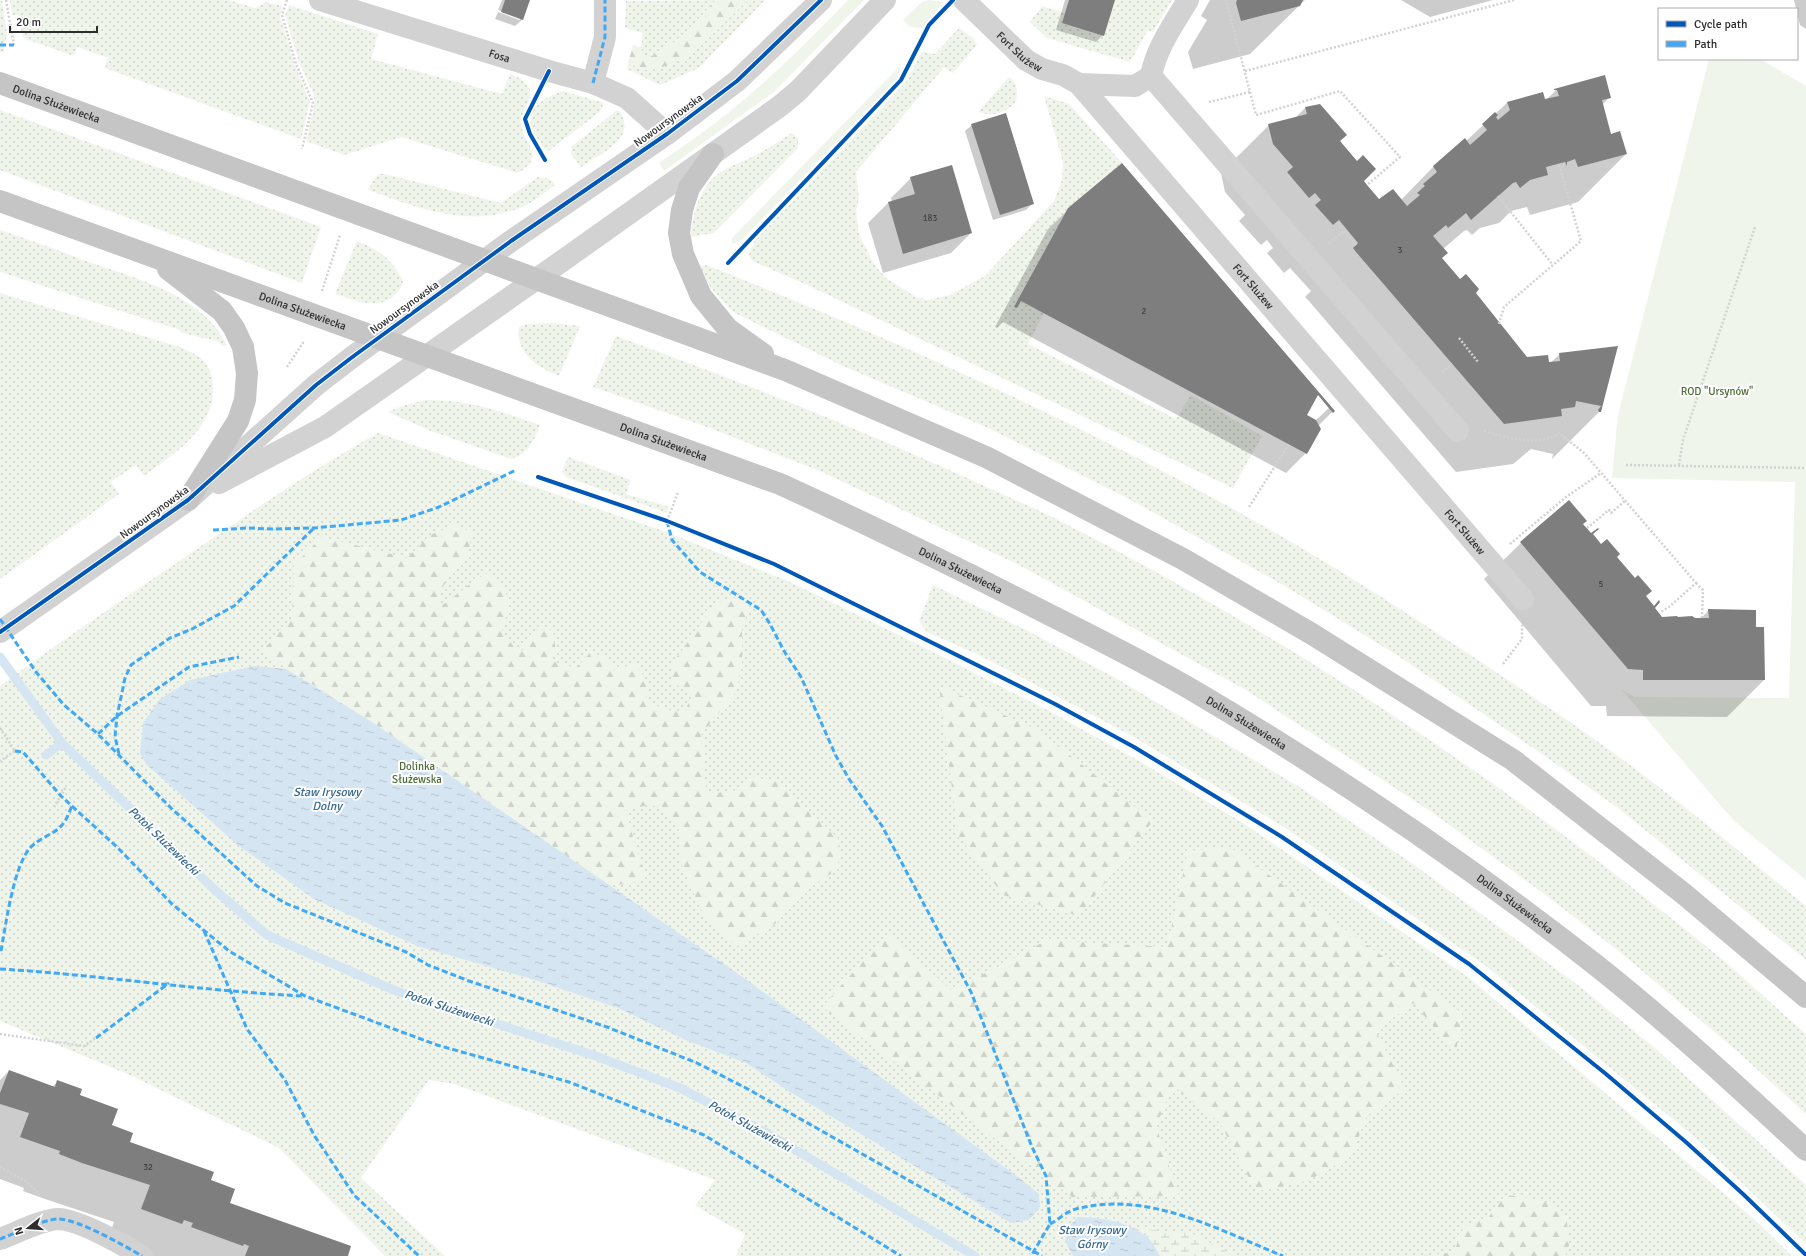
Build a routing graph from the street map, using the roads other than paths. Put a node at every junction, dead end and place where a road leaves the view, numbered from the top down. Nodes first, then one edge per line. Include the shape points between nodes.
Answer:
1 (320, 0) edge
2 (605, 0) edge
3 (821, 0) edge
4 (885, 0) edge
5 (964, 0) edge
6 (1188, 0) edge
7 (1151, 76) junction
8 (0, 83) edge
9 (593, 83) junction
10 (1080, 84) junction
11 (667, 134) junction
12 (713, 154) junction
13 (0, 200) edge
14 (151, 256) junction
15 (486, 259) junction
16 (537, 279) junction
17 (378, 338) junction
18 (427, 355) junction
19 (785, 370) junction
20 (1458, 431) dead end
21 (188, 500) junction
22 (1522, 599) road end
23 (0, 632) edge
24 (1806, 998) edge
25 (1806, 1150) edge
26 (0, 1240) edge
27 (142, 1256) edge

1 - 9 street, Fosa
2 - 9 street via 605,37
3 - 11 street, Nowoursynowska via 736,81
4 - 12 street, Nowoursynowska via 798,91
5 - 10 street, Fort Służew via 1026,60
6 - 7 street via 1161,47
7 - 10 street via 1135,86
7 - 20 street
8 - 15 main road, Dolina Służewiecka
9 - 11 street, Fosa via 627,98
10 - 22 street, Fort Służew
11 - 15 street, Nowoursynowska
12 - 16 street, Nowoursynowska
12 - 19 main road via 689,188 682,210 679,233 683,254 701,296 728,329
13 - 14 main road, Dolina Służewiecka
14 - 17 main road, Dolina Służewiecka
14 - 21 main road via 222,311 243,347 247,385 238,421
15 - 16 main road, Dolina Służewiecka
15 - 17 street, Nowoursynowska
16 - 18 street, Nowoursynowska
16 - 19 main road, Dolina Służewiecka
17 - 18 main road, Dolina Służewiecka
17 - 21 street, Nowoursynowska via 316,385
18 - 21 street, Nowoursynowska via 325,427
18 - 25 main road, Dolina Służewiecka via 780,484 919,548 1108,644 1197,693 1356,793 1461,864 1597,967 1703,1054
19 - 24 main road, Dolina Służewiecka via 992,460 1182,559 1312,634 1513,760 1684,894
21 - 23 street, Nowoursynowska
26 - 27 street via 58,1219 83,1225

